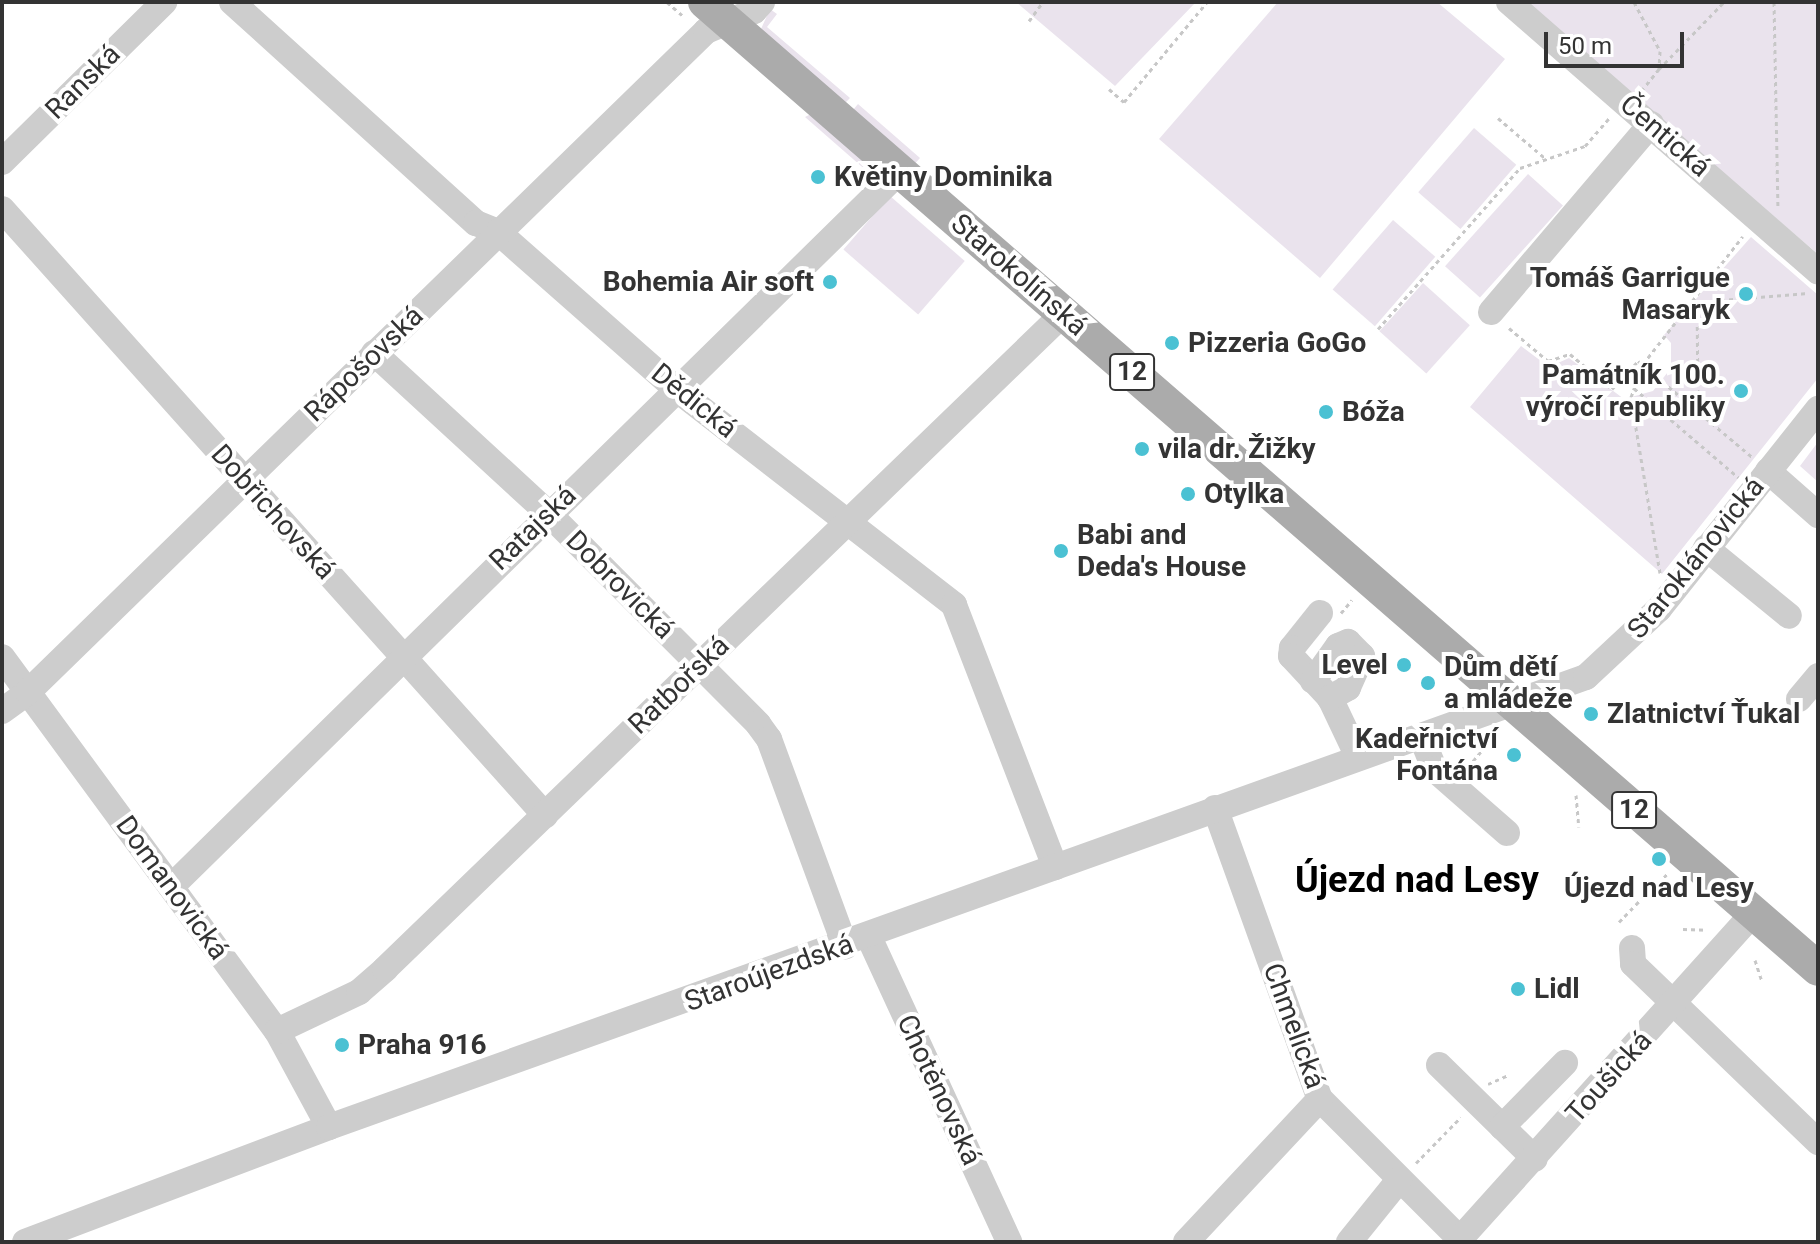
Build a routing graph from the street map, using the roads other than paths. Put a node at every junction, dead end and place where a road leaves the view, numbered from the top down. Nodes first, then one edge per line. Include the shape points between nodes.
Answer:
1 (164, 2) edge
2 (232, 2) edge
3 (762, 2) edge
4 (1509, 2) edge
5 (717, 12) edge
6 (1651, 124) junction
7 (2, 162) edge
8 (899, 172) junction
9 (2, 209) edge
10 (498, 232) junction
11 (1818, 272) edge
12 (1491, 312) road end
13 (1064, 313) junction
14 (374, 353) junction
15 (676, 389) junction
16 (1818, 409) edge
17 (1761, 465) junction
18 (245, 480) junction
19 (548, 513) junction
20 (1818, 515) edge
21 (849, 521) junction
22 (1706, 548) junction
23 (1320, 613) dead end
24 (1789, 616) dead end
25 (402, 655) junction
26 (2, 657) edge
27 (700, 665) junction
28 (1818, 676) edge
29 (28, 692) junction
30 (1799, 699) dead end
31 (2, 711) edge
32 (1505, 719) junction
33 (1421, 736) junction
34 (1358, 757) junction
35 (1215, 808) junction
36 (545, 815) junction
37 (1507, 833) dead end
38 (1055, 867) junction
39 (171, 887) junction
40 (1754, 913) junction
41 (857, 941) junction
42 (1632, 948) dead end
43 (1818, 969) edge
44 (1675, 1005) junction
45 (277, 1031) junction
46 (1565, 1063) dead end
47 (1439, 1065) dead end
48 (1320, 1099) junction
49 (329, 1127) junction
50 (1502, 1127) junction
51 (1818, 1142) edge
52 (1535, 1159) junction
53 (1399, 1180) junction
54 (1462, 1240) edge
55 (25, 1242) edge
56 (1009, 1242) edge
57 (1186, 1242) edge
58 (1349, 1242) edge

1 - 7 street, Ranská
2 - 10 street, Dědická via 476,223
3 - 5 street, Rápošovská via 754,11
4 - 6 street, Čentická via 1614,100
5 - 8 main road, Starokolínská / 12
5 - 10 street, Rápošovská via 706,31
6 - 11 street, Čentická via 1761,227
6 - 12 street
8 - 13 main road, Starokolínská / 12
8 - 15 street, Ratajská
9 - 18 street, Dobřichovská
10 - 14 street, Rápošovská
10 - 15 street, Dědická
13 - 21 street, Ratbořská
13 - 32 main road, Starokolínská / 12
14 - 18 street, Rápošovská
14 - 19 street, Dobrovická
15 - 19 street, Ratajská
15 - 21 street, Dědická
16 - 17 street, Staroklánovická
17 - 20 street
17 - 22 street, Staroklánovická
18 - 25 street, Dobřichovská
18 - 29 street, Rápošovská
19 - 25 street, Ratajská
19 - 27 street, Dobrovická
21 - 27 street, Ratbořská
21 - 38 street, Dědická via 954,605
22 - 24 street
22 - 32 street, Staroklánovická via 1659,609 1602,665
23 - 34 street via 1291,656 1322,690
25 - 36 street, Dobřichovská
25 - 39 street, Ratajská
26 - 29 street, Domanovická
27 - 36 street, Ratbořská
27 - 41 street, Dobrovická via 769,739
28 - 30 street
29 - 31 street, Rápošovská
29 - 39 street, Domanovická
32 - 33 street, Staroújezdská
32 - 40 main road, 12
33 - 34 street, Staroújezdská
33 - 37 street via 1434,769
34 - 35 street, Staroújezdská
35 - 38 street, Staroújezdská
35 - 48 street, Chmelická
36 - 45 street, Ratbořská via 359,992
38 - 41 street, Staroújezdská
39 - 45 street, Domanovická
40 - 43 main road, 12
40 - 44 street, Toušická
41 - 49 street, Staroújezdská
41 - 56 street, Chotěnovská
42 - 44 street via 1633,964
44 - 51 street
44 - 52 street, Toušická
45 - 49 street, Domanovická
46 - 50 street
47 - 50 street
48 - 53 street, Chmelická
48 - 57 street
49 - 55 street, Staroújezdská
50 - 52 street
52 - 54 street, Toušická
53 - 54 street, Chmelická
53 - 58 street

